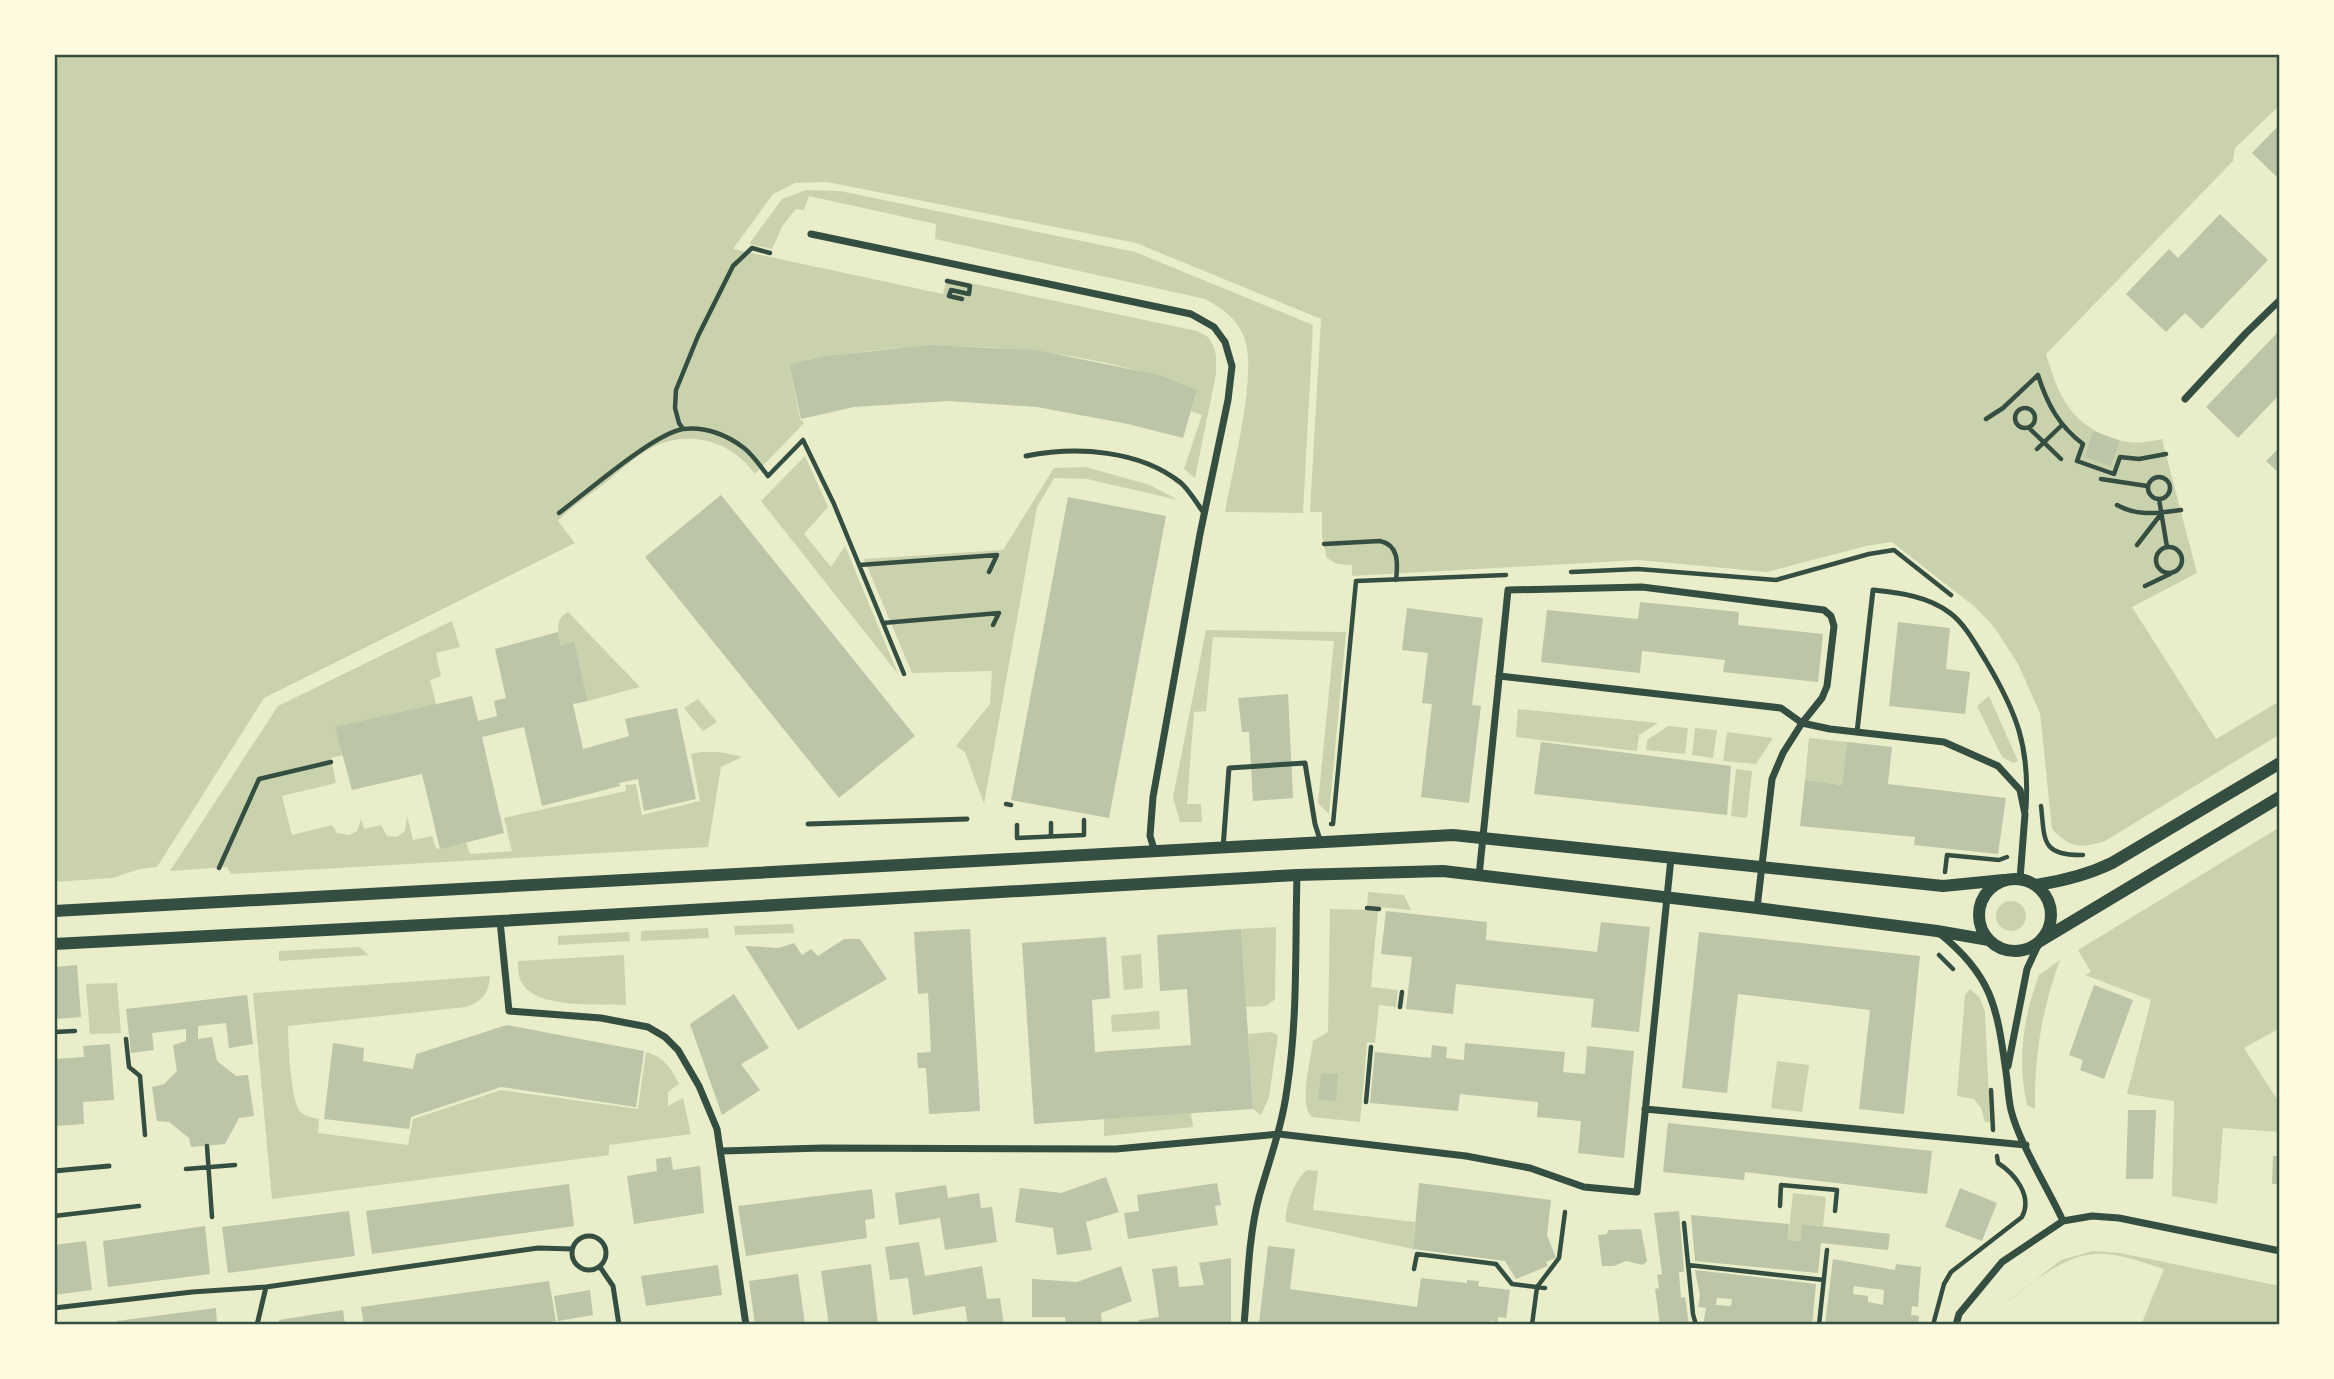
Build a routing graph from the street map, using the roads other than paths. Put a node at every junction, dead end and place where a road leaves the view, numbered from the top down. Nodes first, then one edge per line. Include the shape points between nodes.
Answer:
1 (811, 234) dead end
2 (2280, 300) edge
3 (2185, 399) dead end
4 (1026, 456) dead end
5 (1204, 513) junction
6 (1499, 676) junction
7 (1802, 723) junction
8 (1857, 732) junction
9 (2280, 763) edge
10 (2280, 797) edge
11 (2025, 814) junction
12 (967, 818) dead end
13 (808, 824) dead end
14 (1483, 838) junction
15 (1321, 843) junction
16 (1223, 848) junction
17 (1155, 852) junction
18 (1671, 858) junction
19 (1760, 868) junction
20 (1297, 875) junction
21 (1479, 876) junction
22 (2020, 878) junction
23 (2004, 880) junction
24 (2036, 885) junction
25 (1666, 897) junction
26 (1757, 908) junction
27 (54, 911) edge
28 (500, 921) junction
29 (1937, 931) junction
30 (1989, 940) junction
31 (2040, 941) junction
32 (54, 944) edge
33 (2006, 1073) junction
34 (1644, 1109) junction
35 (1279, 1133) junction
36 (2026, 1145) junction
37 (722, 1151) junction
38 (109, 1166) dead end
39 (54, 1171) edge
40 (2063, 1221) junction
41 (572, 1249) junction
42 (2280, 1251) edge
43 (600, 1267) junction
44 (266, 1287) junction
45 (54, 1308) edge
46 (257, 1325) edge
47 (619, 1325) edge
48 (746, 1325) edge
49 (1244, 1325) edge
50 (1956, 1325) edge

1 - 5 street via 1191,314 1214,327 1225,342 1232,366
2 - 3 street
4 - 5 lane via 1089,452 1126,457 1183,484
5 - 17 street via 1153,797 1150,836
6 - 7 street via 1782,708
6 - 7 street via 1508,590 1642,587 1824,610 1834,626 1827,686
6 - 14 street
7 - 8 street
7 - 19 street via 1772,779
8 - 11 street via 1944,742 1983,757 2020,790
8 - 11 lane via 1873,590 1930,602 1951,613 1961,625 2009,699 2027,764
9 - 24 street via 2112,863 2064,881
10 - 31 street
11 - 22 street
12 - 13 lane
14 - 15 street via 1453,835
14 - 18 street
14 - 21 street
15 - 16 street
15 - 16 lane via 1305,763 1229,768
16 - 17 street
17 - 27 street
18 - 19 street
18 - 25 street
19 - 23 street via 1943,886
19 - 26 street
20 - 21 street via 1443,871
20 - 28 street
20 - 35 street via 1293,1039
21 - 25 street
22 - 23 street
22 - 24 street
23 - 30 street via 1990,889 1980,906 1980,926
24 - 31 street via 2051,911
25 - 26 street
25 - 34 street
26 - 29 street
28 - 32 street
28 - 37 street via 509,1011 601,1018 648,1027 665,1037 699,1086
29 - 30 street
29 - 33 street via 1963,952 1983,980 1996,1011
30 - 31 street via 2016,951
31 - 33 street via 2027,970
33 - 36 street via 2011,1110
34 - 35 street via 1637,1192 1584,1187 1530,1168 1466,1156
34 - 36 street
35 - 37 street via 1116,1149
35 - 49 street via 1252,1233
36 - 40 street
37 - 48 street
38 - 39 lane
40 - 42 street via 2119,1218
40 - 50 street via 2002,1262 1959,1314
41 - 43 lane via 581,1268
41 - 43 lane via 580,1238 598,1238 607,1252
41 - 44 lane via 538,1248
43 - 47 lane via 613,1286
44 - 45 lane
44 - 46 lane

